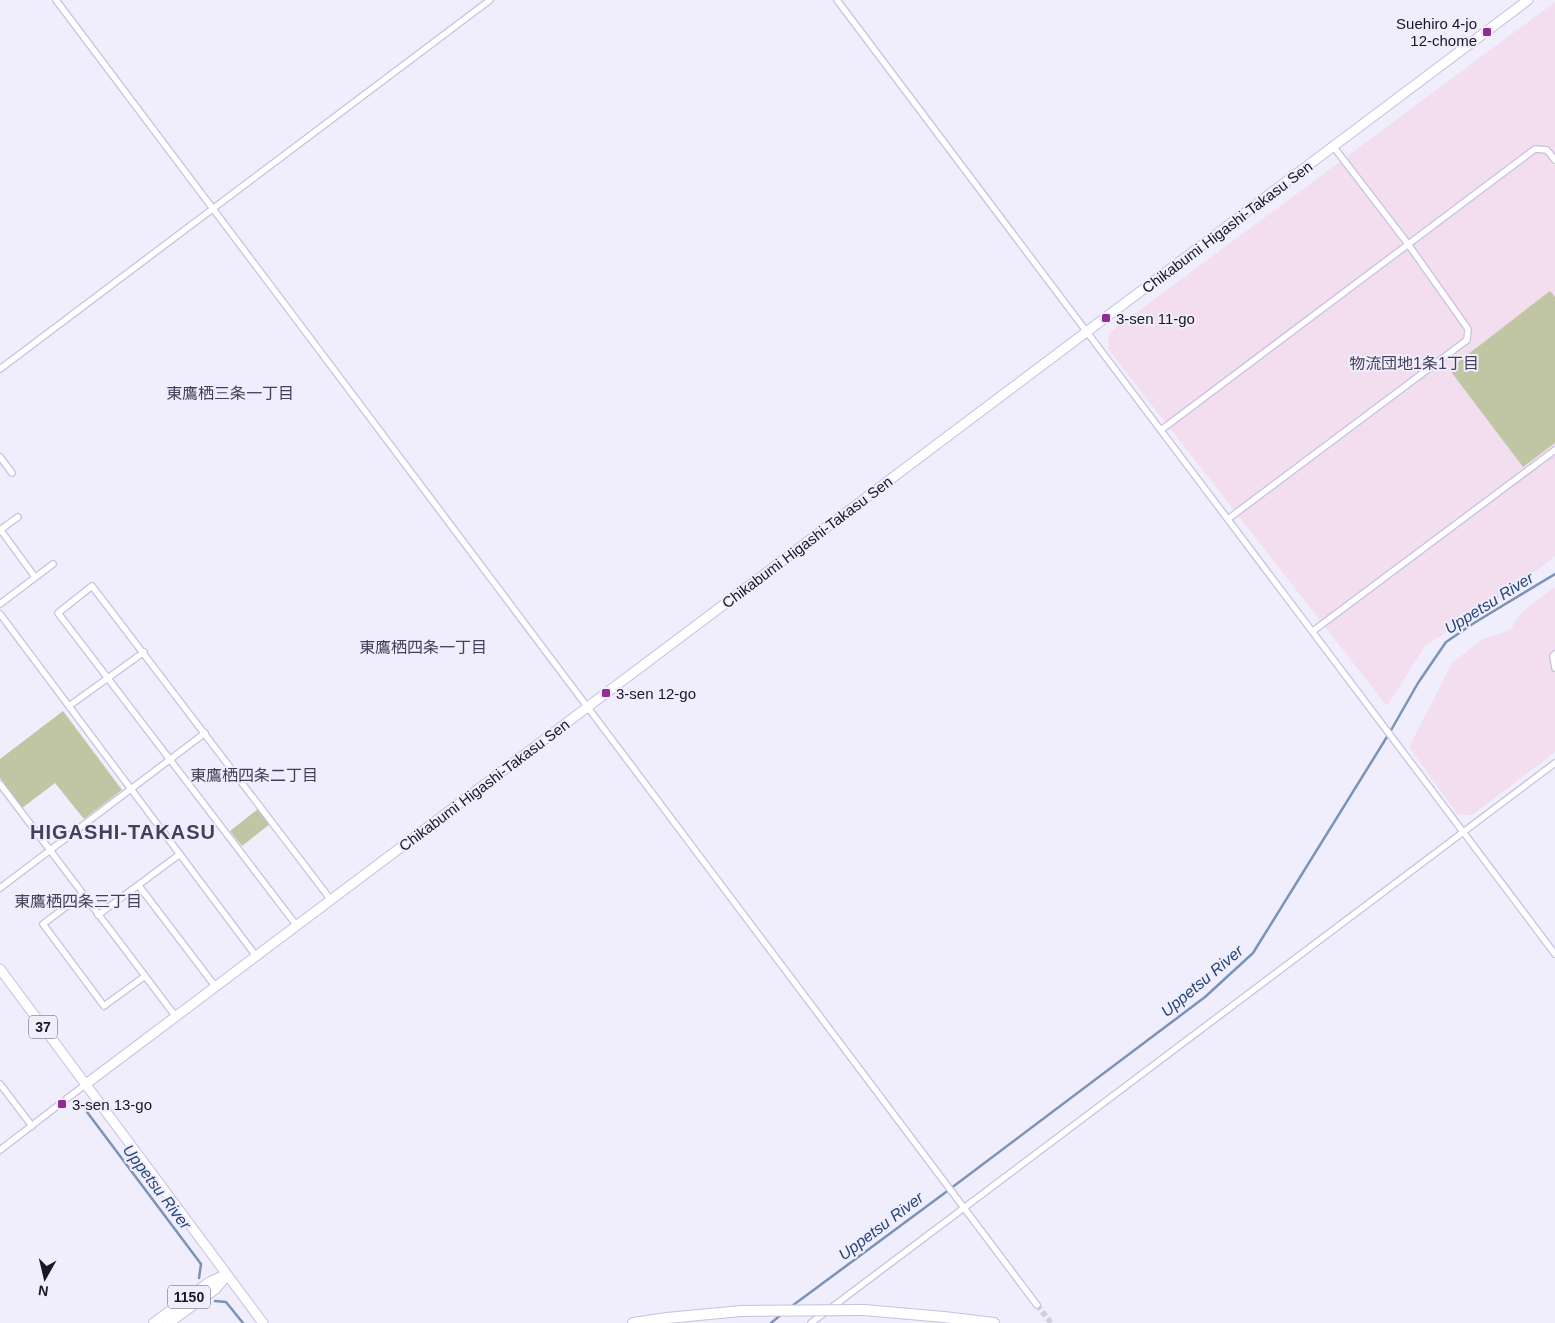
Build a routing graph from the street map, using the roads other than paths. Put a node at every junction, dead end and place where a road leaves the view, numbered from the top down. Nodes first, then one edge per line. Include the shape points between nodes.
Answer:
1 (56, 0) edge
2 (490, 0) edge
3 (837, 0) edge
4 (1528, 0) edge
5 (1333, 146) junction
6 (1555, 160) edge
7 (213, 209) junction
8 (1408, 244) junction
9 (1087, 333) junction
10 (0, 369) edge
11 (1161, 430) junction
12 (1555, 450) edge
13 (0, 457) edge
14 (12, 473) dead end
15 (18, 516) dead end
16 (1228, 519) junction
17 (0, 529) edge
18 (53, 564) dead end
19 (35, 577) junction
20 (0, 604) edge
21 (0, 614) edge
22 (1313, 631) junction
23 (144, 652) junction
24 (1555, 654) edge
25 (1555, 668) edge
26 (107, 678) junction
27 (69, 706) junction
28 (588, 707) junction
29 (205, 733) junction
30 (170, 759) junction
31 (1555, 763) edge
32 (0, 784) edge
33 (131, 789) junction
34 (1463, 832) junction
35 (50, 850) junction
36 (180, 854) junction
37 (138, 886) junction
38 (0, 888) edge
39 (82, 894) junction
40 (331, 900) junction
41 (98, 915) junction
42 (297, 926) junction
43 (1555, 954) edge
44 (256, 956) junction
45 (0, 970) edge
46 (144, 976) junction
47 (215, 986) junction
48 (176, 1017) junction
49 (0, 1084) edge
50 (86, 1084) junction
51 (32, 1126) junction
52 (0, 1150) edge
53 (964, 1206) junction
54 (226, 1275) junction
55 (1037, 1305) tunnel mouth
56 (667, 1318) junction
57 (813, 1322) edge
58 (154, 1323) edge
59 (168, 1323) edge
60 (263, 1323) edge
61 (633, 1323) edge
62 (645, 1323) edge
63 (994, 1323) edge

1 - 7 street
2 - 7 street
3 - 9 street
4 - 5 street, Chikabumi Higashi-Takasu Sen
5 - 8 street
5 - 9 street, Chikabumi Higashi-Takasu Sen
6 - 8 street via 1547,150 1535,149
7 - 10 street
7 - 28 street
8 - 11 street
8 - 16 street via 1468,329 1466,340
9 - 11 street
9 - 28 street, Chikabumi Higashi-Takasu Sen
11 - 16 street
12 - 22 street
13 - 14 street
15 - 17 street
16 - 22 street
17 - 19 street
18 - 19 street
19 - 20 street
21 - 27 street
22 - 34 street
23 - 26 street
23 - 26 street via 92,586 58,613
23 - 29 street
24 - 25 street
26 - 27 street
26 - 30 street
27 - 33 street
28 - 40 street, Chikabumi Higashi-Takasu Sen
28 - 53 street
29 - 30 street
29 - 40 street
30 - 33 street
30 - 42 street
31 - 34 street
32 - 35 street
33 - 35 street
33 - 36 street
34 - 43 street
34 - 53 street
35 - 38 street
35 - 39 street
36 - 37 street
36 - 44 street
37 - 41 street
37 - 47 street
39 - 41 street
39 - 46 street via 43,924 104,1006
40 - 42 street, Chikabumi Higashi-Takasu Sen
41 - 46 street
42 - 44 street, Chikabumi Higashi-Takasu Sen
44 - 47 street, Chikabumi Higashi-Takasu Sen
45 - 50 street, 37
46 - 48 street
47 - 48 street, Chikabumi Higashi-Takasu Sen
48 - 50 street, Chikabumi Higashi-Takasu Sen
49 - 51 street
50 - 51 street
50 - 54 street, 37
51 - 52 street
53 - 55 street
53 - 57 street
54 - 58 highway, 1150 via 210,1282
54 - 59 highway, 1150 via 216,1289
54 - 60 street, 37
56 - 61 highway
56 - 62 highway
56 - 63 highway, bridge via 741,1311 864,1310

